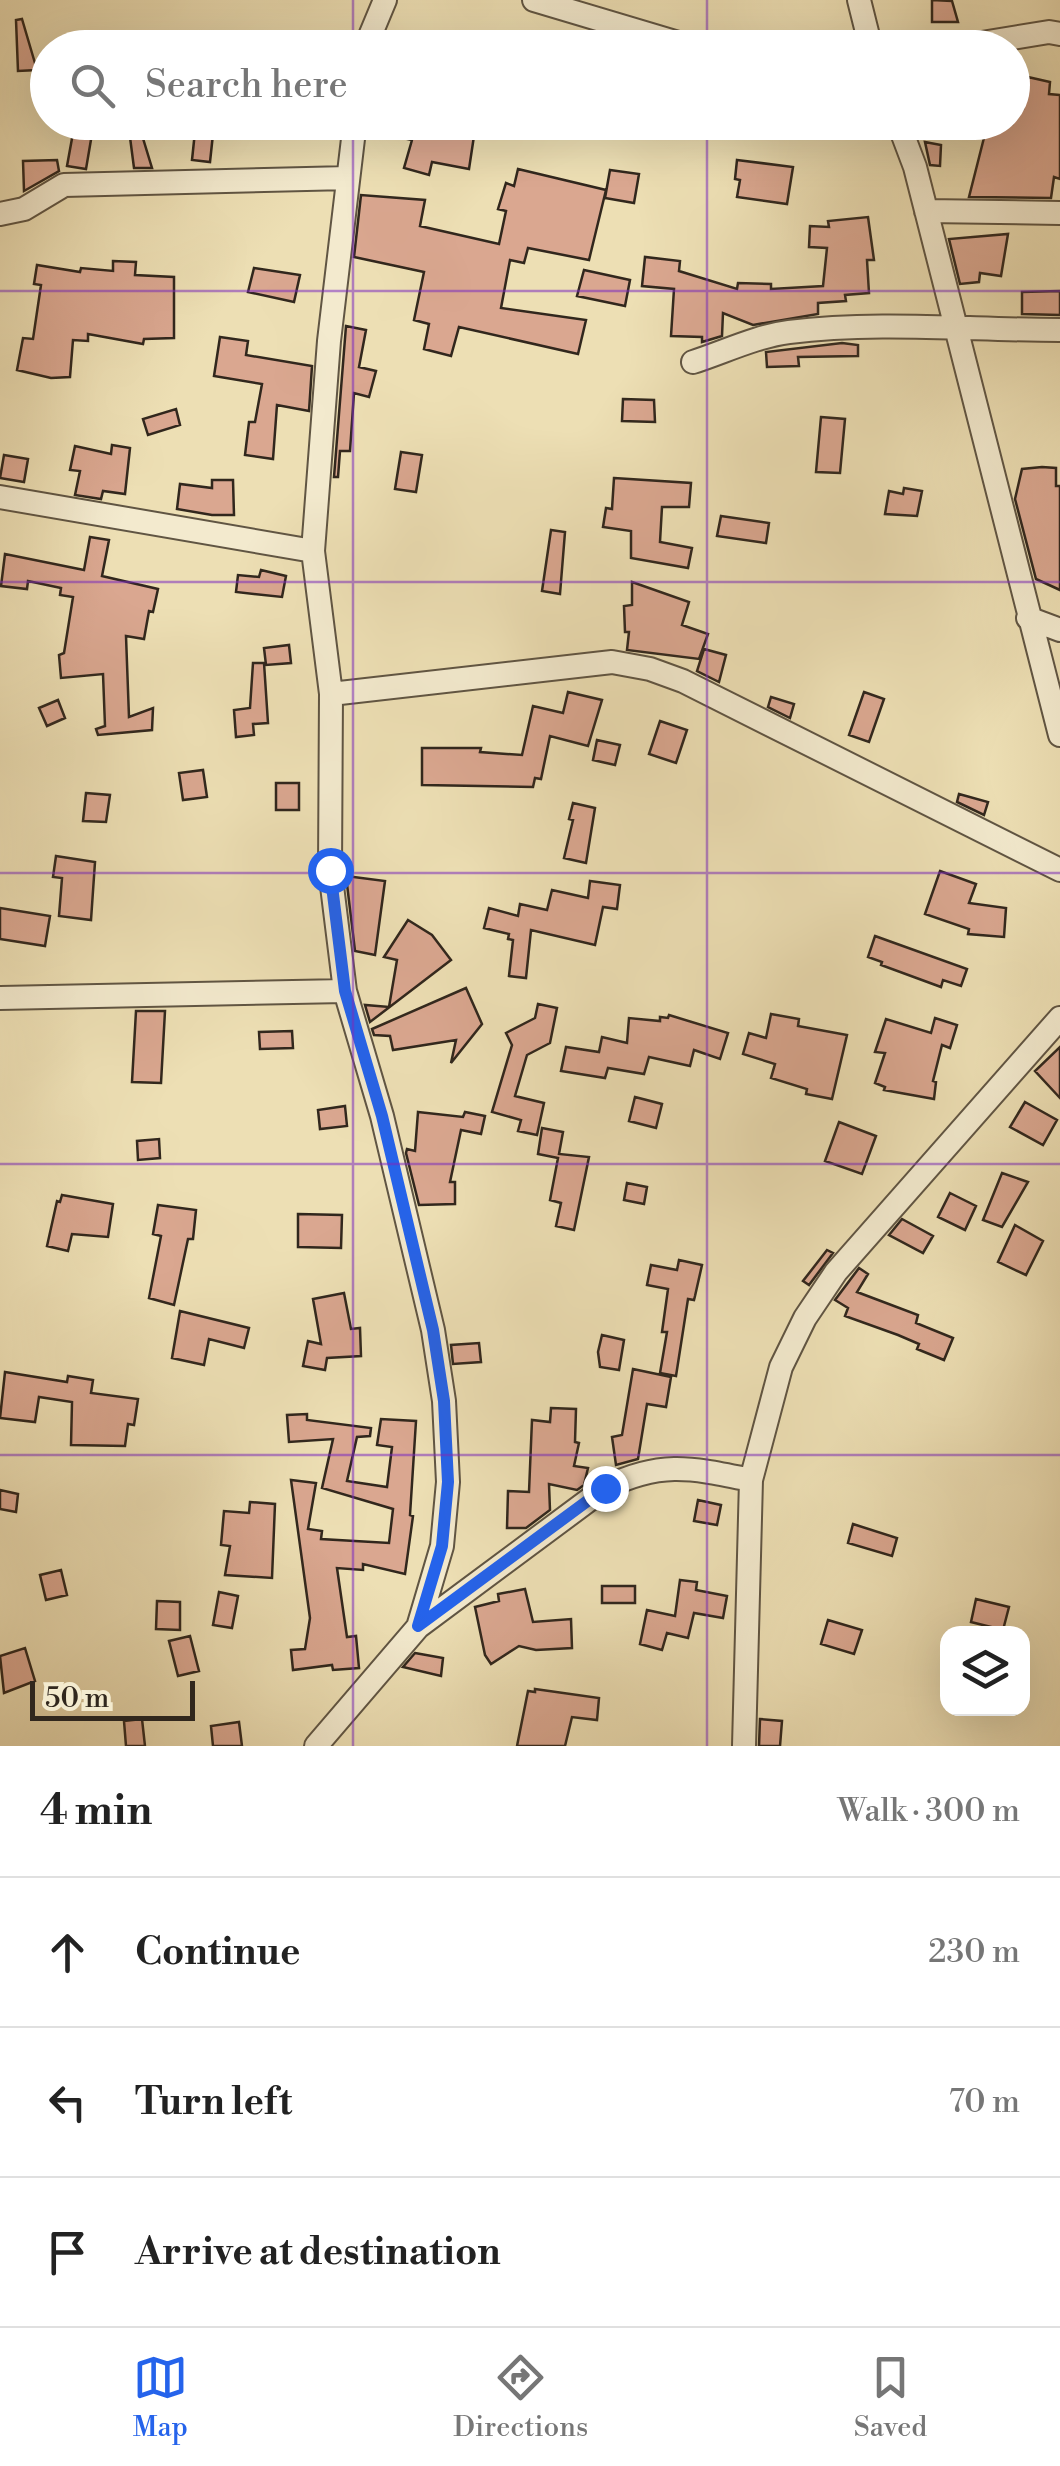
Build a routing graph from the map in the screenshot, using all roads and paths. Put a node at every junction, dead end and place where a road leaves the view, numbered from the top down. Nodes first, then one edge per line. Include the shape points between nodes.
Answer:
1 (385, 0) edge
2 (534, 0) edge
3 (859, 0) edge
4 (372, 30) edge
5 (635, 30) edge
6 (866, 30) edge
7 (1060, 34) edge
8 (1030, 35) edge
9 (353, 140) edge
10 (905, 140) edge
11 (348, 178) junction
12 (926, 210) junction
13 (0, 214) edge
14 (1060, 214) edge
15 (956, 330) junction
16 (1060, 330) edge
17 (693, 362) dead end
18 (0, 498) edge
19 (314, 551) junction
20 (1028, 618) junction
21 (1060, 630) edge
22 (330, 694) junction
23 (1060, 734) edge
24 (1060, 870) edge
25 (345, 991) junction
26 (0, 998) edge
27 (1060, 1018) edge
28 (751, 1480) junction
29 (418, 1626) junction
30 (316, 1746) edge
31 (744, 1746) edge

1 - 4 street
2 - 5 street
3 - 6 street
7 - 8 street
9 - 11 street
10 - 12 street
11 - 13 street via 64,185 24,209
11 - 19 street
12 - 14 street
12 - 15 street
15 - 16 street
15 - 17 street via 915,325 785,332
15 - 20 street
18 - 19 street
19 - 22 street
20 - 21 street
20 - 23 street
22 - 24 street via 612,662 650,669
22 - 25 street via 330,870
25 - 26 street
25 - 29 street via 382,1116 444,1401 448,1482 442,1546
27 - 28 street via 836,1272 781,1367
28 - 29 street via 696,1469 634,1473
28 - 31 street
29 - 30 street

